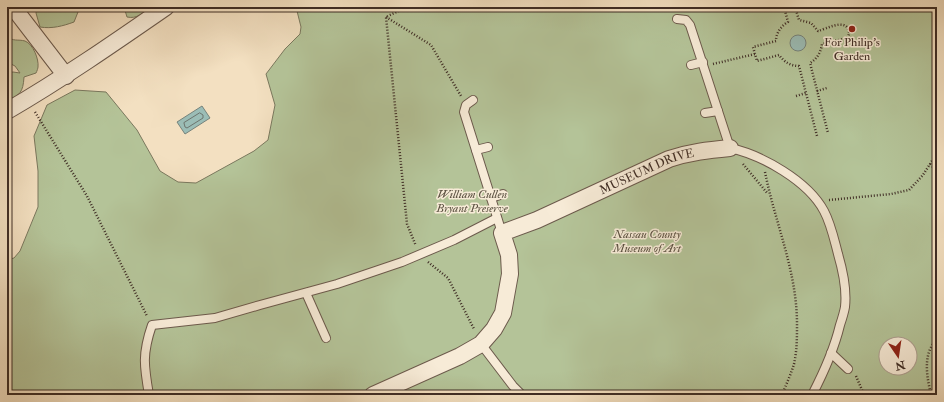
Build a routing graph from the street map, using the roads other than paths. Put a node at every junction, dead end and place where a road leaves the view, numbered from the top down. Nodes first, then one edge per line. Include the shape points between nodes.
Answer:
1 (13, 7) edge
2 (166, 7) edge
3 (677, 19) dead end
4 (703, 62) junction
5 (691, 65) dead end
6 (66, 76) junction
7 (469, 102) road end
8 (718, 110) junction
9 (7, 111) edge
10 (705, 113) dead end
11 (488, 147) dead end
12 (730, 148) junction
13 (476, 150) junction
14 (503, 194) dead end
15 (491, 198) junction
16 (500, 226) junction
17 (306, 293) junction
18 (326, 338) dead end
19 (481, 344) junction
20 (831, 353) junction
21 (848, 368) road end
22 (149, 395) edge
23 (373, 395) edge
24 (522, 395) edge
25 (812, 395) edge

1 - 6 street
2 - 6 street
3 - 4 lane via 686,20 690,25
4 - 5 lane
4 - 8 lane
6 - 9 street
7 - 13 lane via 464,112
8 - 10 lane
8 - 12 lane
11 - 13 lane
12 - 16 street, MUSEUM DRIVE via 684,154 669,159 537,220
12 - 20 lane, MUSEUM DRIVE via 762,160 791,176 809,191 823,210 831,227 845,281 845,308
13 - 15 lane
14 - 15 lane
15 - 16 lane
16 - 17 lane via 454,240 402,262
16 - 19 street via 510,255 510,283 503,313
17 - 18 lane
17 - 22 lane via 215,318 152,325 144,355
19 - 23 street via 436,368
19 - 24 lane
20 - 21 lane
20 - 25 lane, MUSEUM DRIVE

